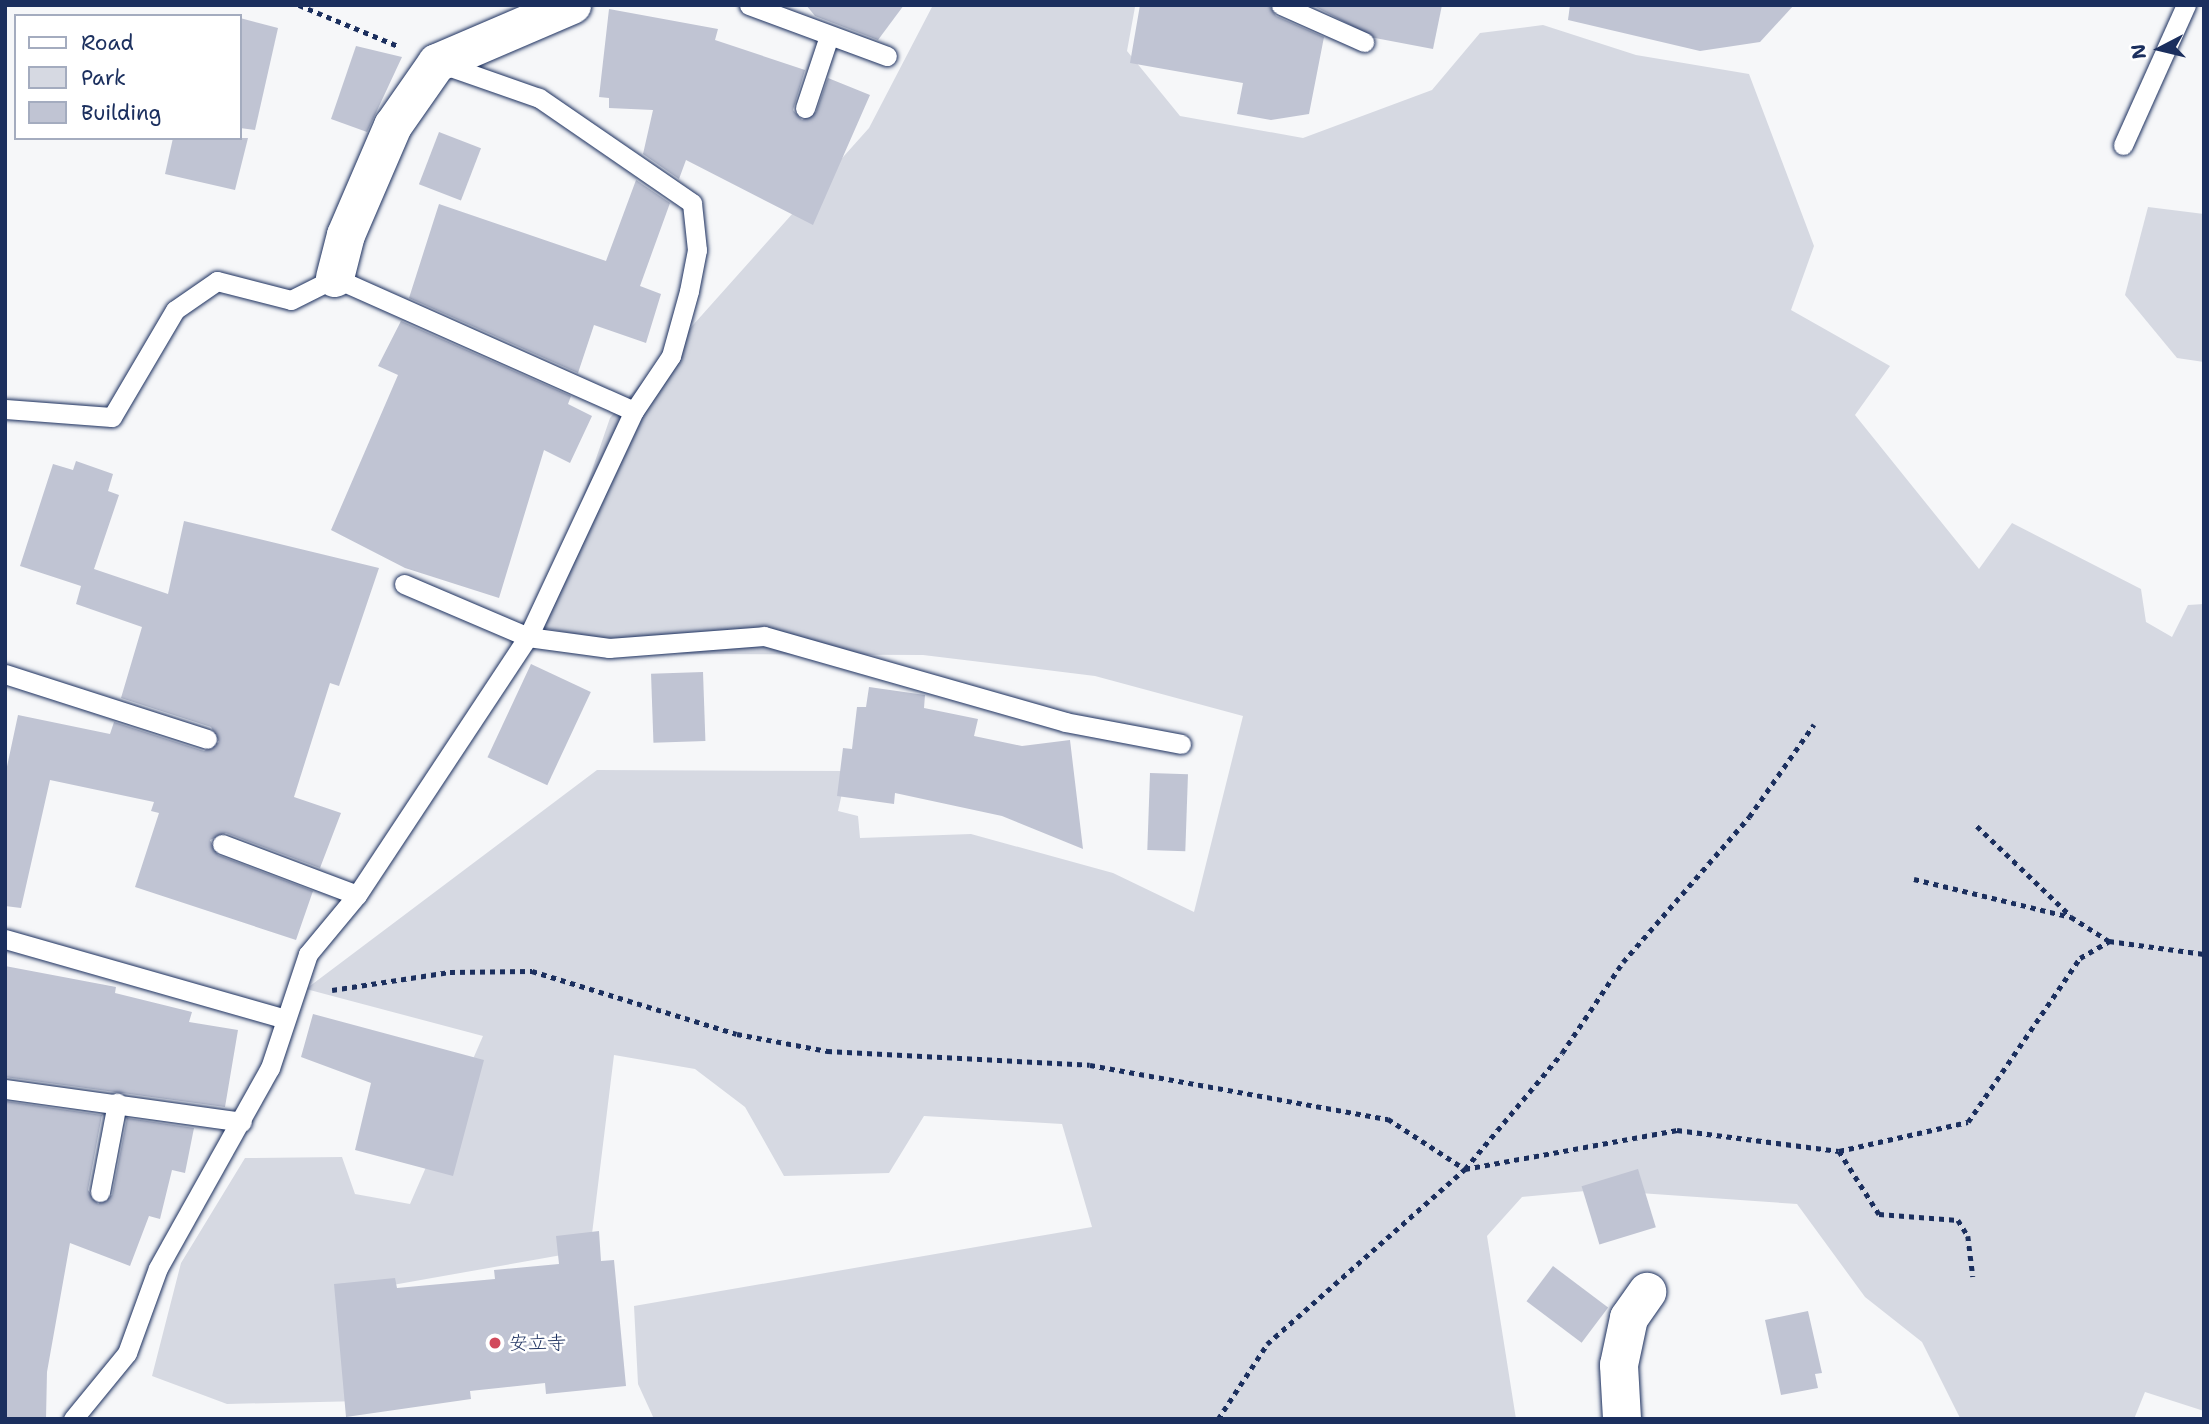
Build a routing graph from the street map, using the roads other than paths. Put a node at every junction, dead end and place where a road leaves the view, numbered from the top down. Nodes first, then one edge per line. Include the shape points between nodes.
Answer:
1 (572, 5) edge
2 (749, 5) edge
3 (1281, 5) edge
4 (2186, 5) edge
5 (829, 36) junction
6 (1364, 42) dead end
7 (887, 56) dead end
8 (437, 63) junction
9 (805, 108) dead end
10 (2123, 145) dead end
11 (335, 278) junction
12 (5, 409) edge
13 (634, 411) junction
14 (404, 584) dead end
15 (528, 637) junction
16 (5, 674) edge
17 (207, 739) dead end
18 (1181, 744) dead end
19 (222, 844) dead end
20 (357, 895) junction
21 (5, 939) edge
22 (285, 1018) junction
23 (5, 1089) edge
24 (117, 1103) junction
25 (242, 1122) junction
26 (100, 1192) dead end
27 (1647, 1292) dead end
28 (73, 1419) edge
29 (1622, 1419) edge

1 - 8 street
2 - 5 lane
3 - 6 lane
4 - 10 lane
5 - 7 lane
5 - 9 lane
8 - 11 street via 393,126
8 - 13 lane via 539,98 692,203 697,250 675,343
11 - 12 lane via 291,300 217,281 176,310 112,417
11 - 13 lane
13 - 15 lane
14 - 15 lane
15 - 18 lane via 609,648 764,636 1065,722
15 - 20 lane
16 - 17 lane
19 - 20 lane
20 - 22 lane via 308,954
21 - 22 lane
22 - 25 lane via 270,1068
23 - 24 lane
24 - 25 lane
24 - 26 lane
25 - 28 lane via 204,1176 158,1268 127,1353
27 - 29 street via 1629,1318 1619,1365

